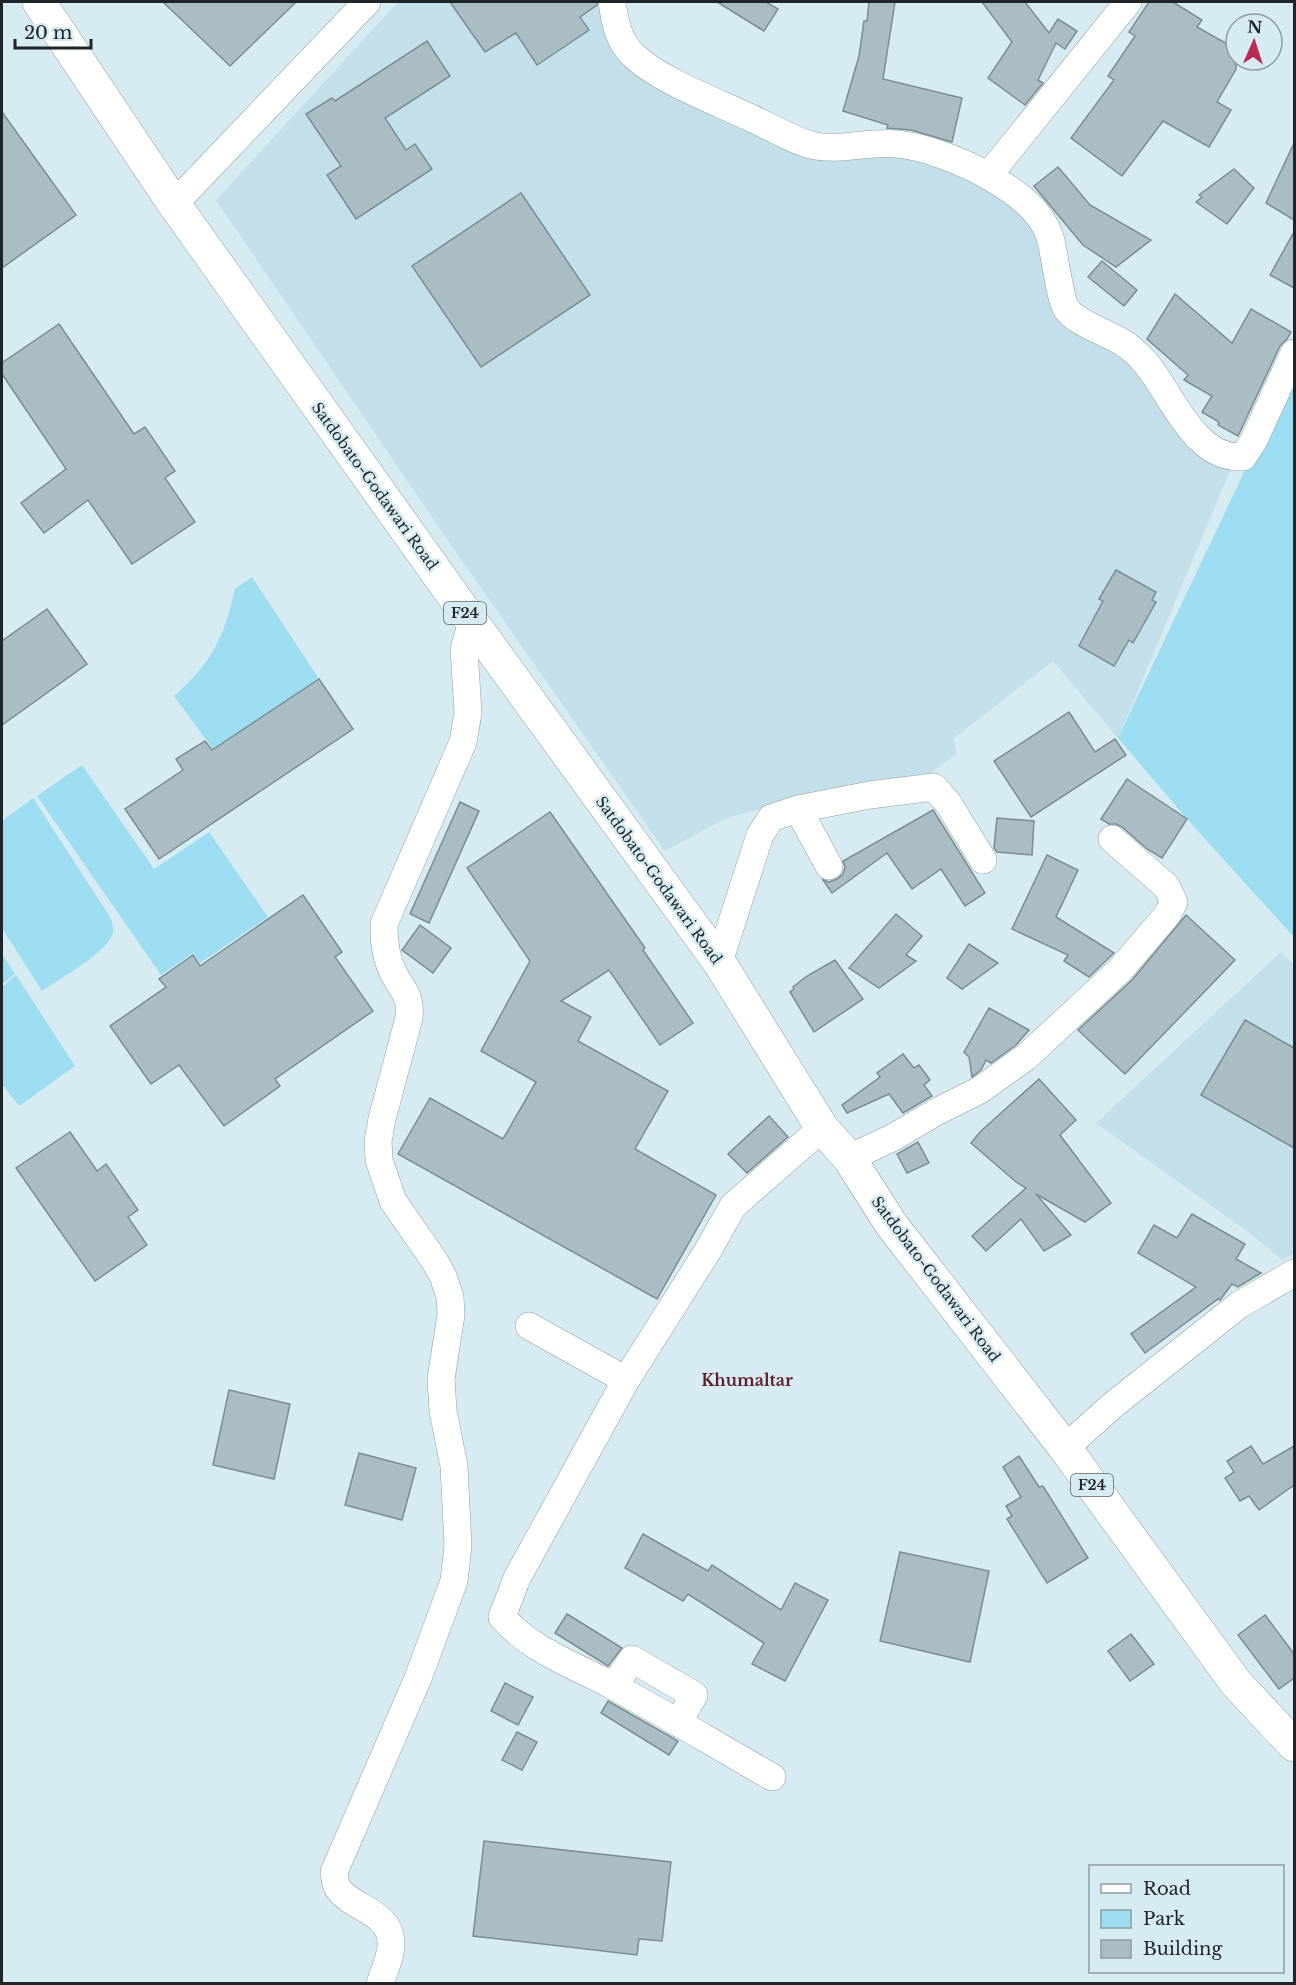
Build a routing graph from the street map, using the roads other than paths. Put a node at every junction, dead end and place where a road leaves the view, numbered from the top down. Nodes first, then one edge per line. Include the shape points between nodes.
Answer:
1 (39, 2) edge
2 (367, 2) edge
3 (612, 2) edge
4 (1128, 2) edge
5 (987, 176) junction
6 (174, 204) junction
7 (1294, 353) edge
8 (472, 622) junction
9 (798, 809) junction
10 (1112, 839) dead end
11 (982, 860) dead end
12 (829, 866) dead end
13 (719, 962) junction
14 (822, 1128) junction
15 (849, 1158) junction
16 (1294, 1273) edge
17 (530, 1326) dead end
18 (626, 1380) junction
19 (1065, 1448) junction
20 (1294, 1745) edge
21 (772, 1777) dead end
22 (380, 1983) edge

1 - 6 main road, Satdobato-Godawari Road / F24
2 - 6 street
3 - 5 street via 618,35 633,55 658,73 787,135 809,145 831,148 897,144 953,159
4 - 5 street
5 - 7 street via 1017,194 1037,213 1049,235 1066,309 1137,353 1155,373 1177,414 1210,448 1233,458 1243,457
6 - 8 main road, Satdobato-Godawari Road / F24
8 - 13 main road, Satdobato-Godawari Road / F24
8 - 22 street via 464,649 468,713 463,742 384,924 384,946 411,1006 382,1119 379,1160 393,1201 434,1260 450,1297 441,1379 454,1466 458,1546 454,1581 418,1678 334,1872 340,1892 384,1922 389,1932 392,1943
9 - 11 street via 934,787
9 - 12 street
9 - 13 street via 771,818 760,835
10 - 15 street via 1167,886 1174,902 1167,915 1120,970 1026,1057 980,1090
13 - 14 main road, Satdobato-Godawari Road / F24
14 - 15 main road, Satdobato-Godawari Road / F24
14 - 18 street via 738,1199
15 - 19 main road, Satdobato-Godawari Road / F24 via 891,1224
16 - 19 street via 1239,1305
17 - 18 street
18 - 21 street via 517,1578 502,1617 513,1630 548,1652 614,1686 632,1659 694,1695 678,1723
19 - 20 main road, Satdobato-Godawari Road / F24 via 1236,1683

